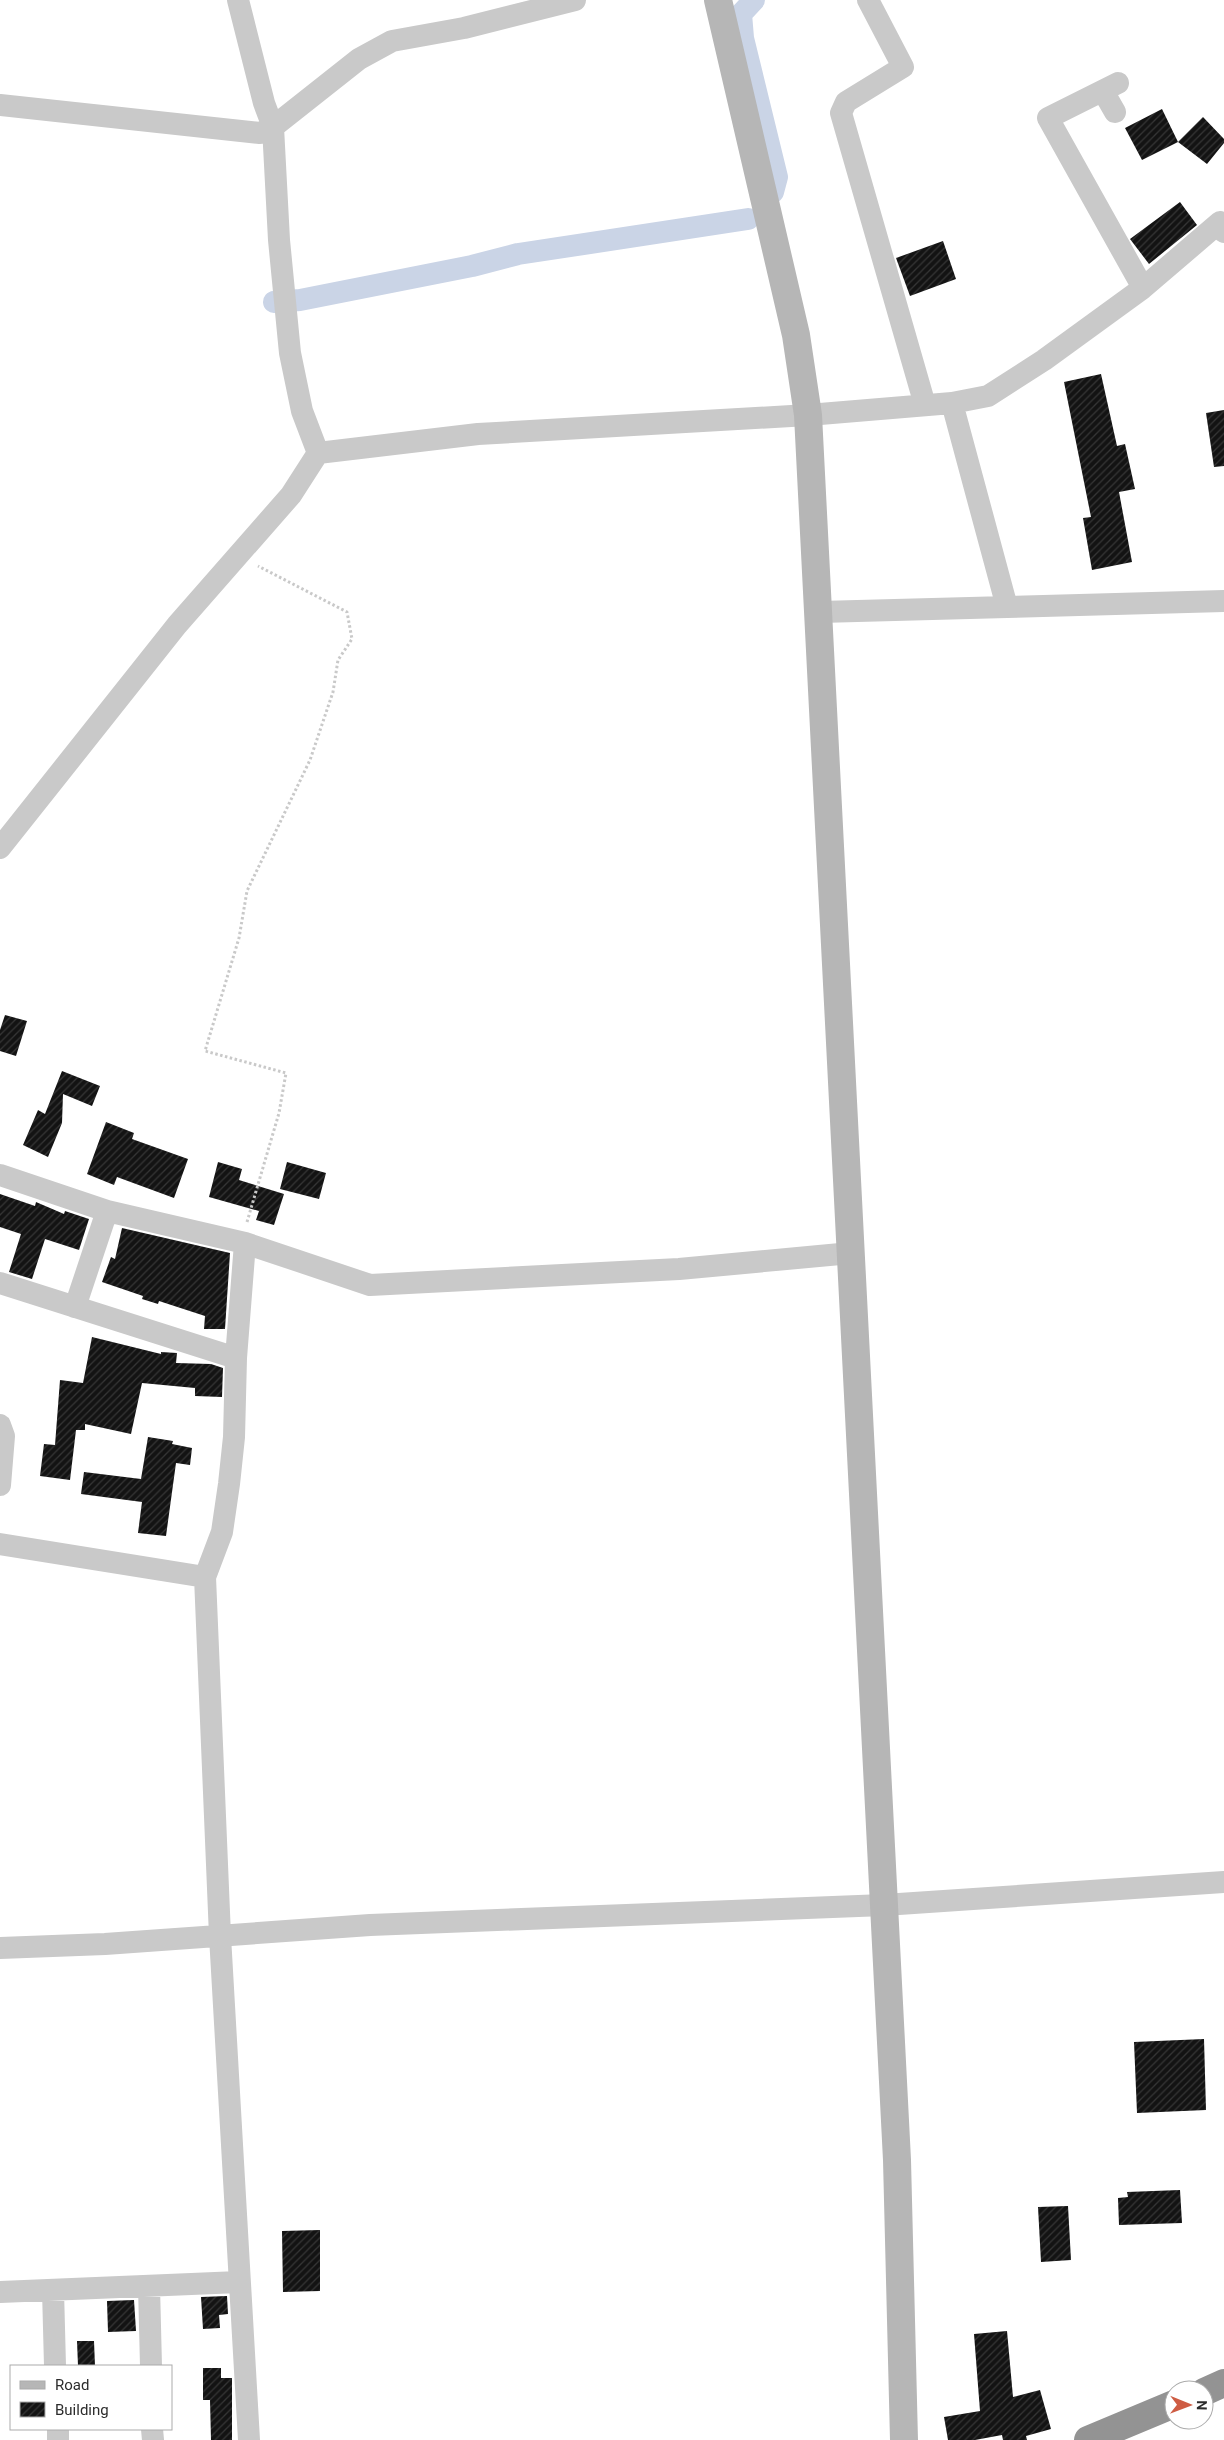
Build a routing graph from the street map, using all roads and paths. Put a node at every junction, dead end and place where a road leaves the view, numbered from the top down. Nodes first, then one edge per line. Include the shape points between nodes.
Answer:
1 (238, 0) edge
2 (575, 0) edge
3 (718, 0) edge
4 (868, 0) edge
5 (0, 105) edge
6 (1115, 112) dead end
7 (273, 127) junction
8 (1223, 224) edge
9 (1143, 288) junction
10 (952, 404) junction
11 (925, 405) junction
12 (808, 415) junction
13 (318, 453) junction
14 (240, 555) junction
15 (1224, 601) edge
16 (1006, 607) junction
17 (820, 612) junction
18 (0, 848) edge
19 (0, 1175) edge
20 (107, 1211) junction
21 (245, 1243) junction
22 (851, 1253) junction
23 (0, 1283) edge
24 (75, 1307) junction
25 (236, 1358) junction
26 (0, 1425) edge
27 (0, 1485) edge
28 (0, 1544) edge
29 (206, 1577) junction
30 (1224, 1882) edge
31 (884, 1905) junction
32 (220, 1936) junction
33 (0, 1948) edge
34 (238, 2282) junction
35 (149, 2286) junction
36 (53, 2290) junction
37 (0, 2292) edge
38 (55, 2365) edge
39 (151, 2365) edge
40 (1164, 2408) edge
41 (248, 2440) edge
42 (904, 2440) edge
43 (1088, 2440) edge

1 - 7 street
2 - 7 street via 464,28 392,41 359,59
3 - 12 street via 796,335
4 - 11 street via 903,67 846,102 841,113
5 - 7 street via 233,131 260,133
6 - 9 street via 1111,87 1048,118
7 - 13 street via 290,353 302,411
8 - 9 street
9 - 10 street via 988,396
10 - 11 street
10 - 16 street
11 - 12 street
12 - 13 street via 478,434
12 - 17 street
13 - 14 street via 291,495
14 - 18 street via 177,625
14 - 21 path via 347,612 352,639 338,660 333,692 310,760 247,891 239,938 205,1051 286,1073 279,1113 248,1216
15 - 16 street
16 - 17 street
17 - 22 street
19 - 20 street
20 - 21 street
20 - 24 street
21 - 22 street via 370,1285 679,1269
21 - 25 street
22 - 31 street
23 - 24 street
24 - 25 street
25 - 29 street via 229,1484 222,1532
26 - 27 street via 4,1436
28 - 29 street
29 - 32 street
30 - 31 street
31 - 32 street via 370,1924
31 - 42 street via 898,2160
32 - 33 street
32 - 34 street
34 - 35 street
34 - 41 street
35 - 36 street
35 - 39 street
36 - 37 street
36 - 38 street
40 - 43 highway

